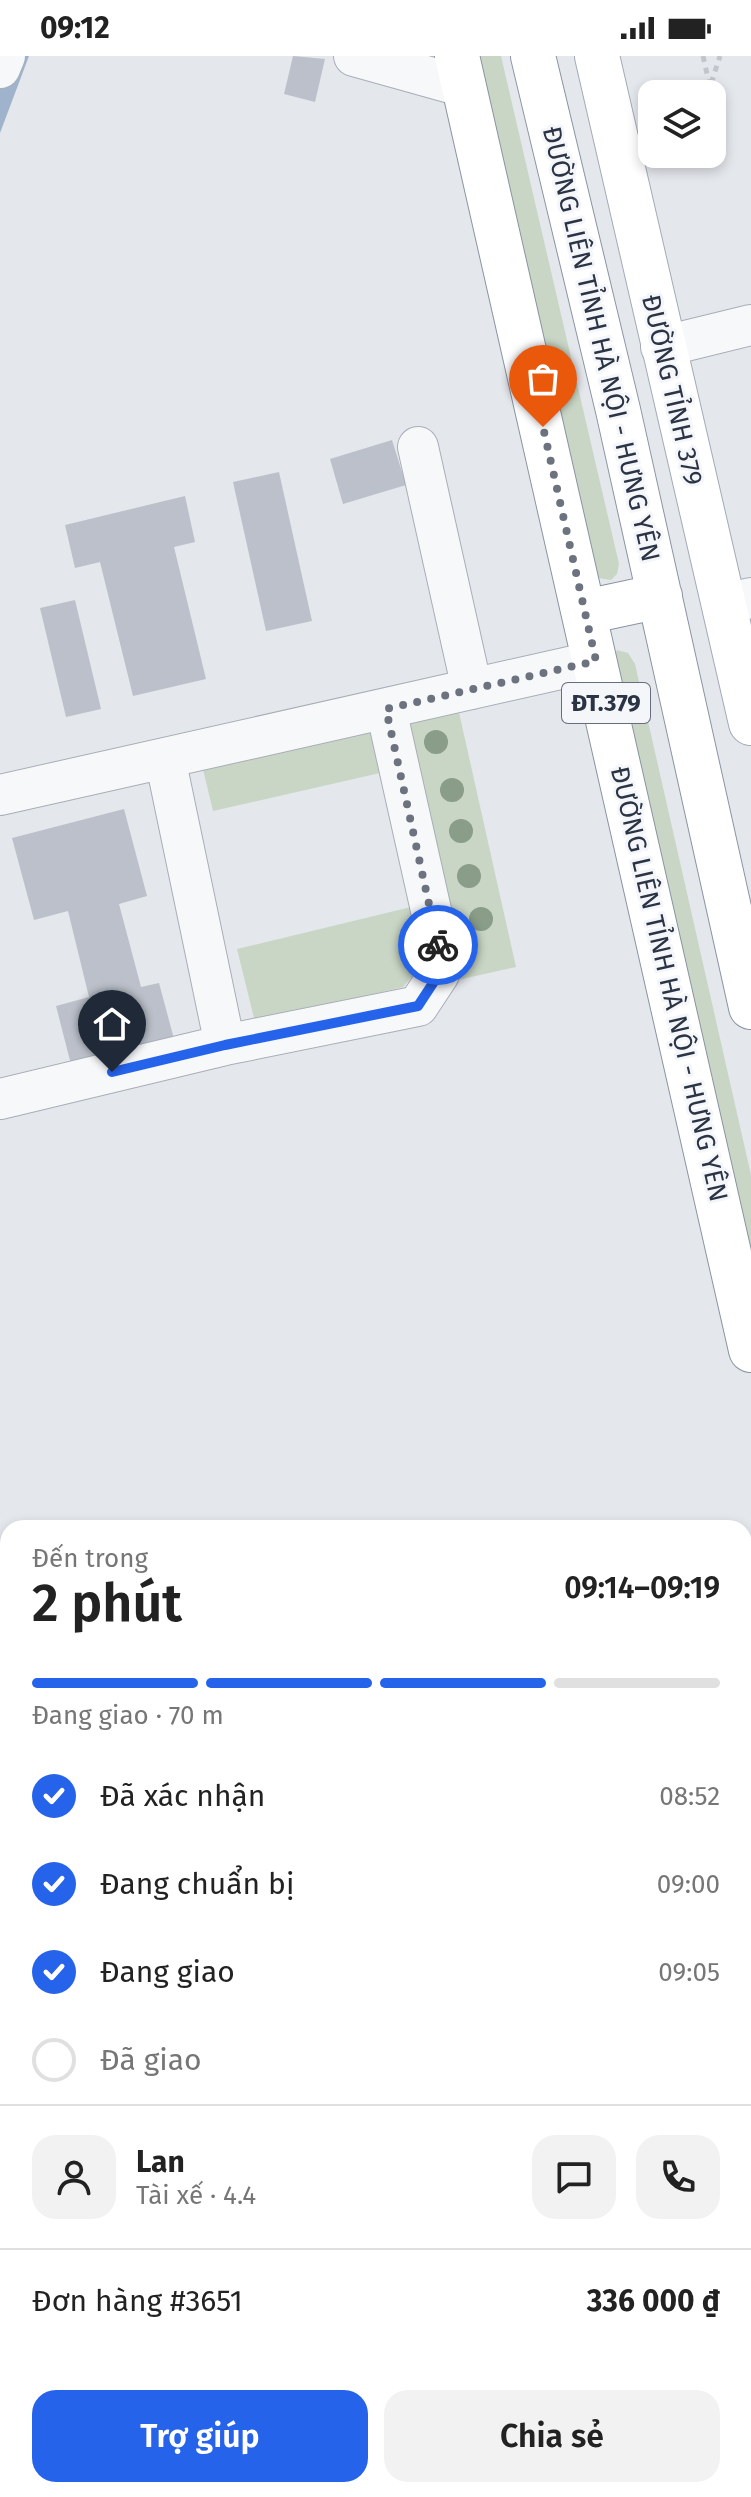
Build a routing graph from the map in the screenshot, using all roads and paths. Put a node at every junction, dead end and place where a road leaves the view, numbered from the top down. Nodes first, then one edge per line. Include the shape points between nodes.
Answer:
1 (5, 56) edge
2 (354, 56) edge
3 (533, 56) edge
4 (597, 56) edge
5 (703, 56) edge
6 (720, 56) edge
7 (0, 68) edge
8 (461, 72) edge
9 (751, 325) edge
10 (661, 347) junction
11 (606, 360) junction
12 (418, 447) dead end
13 (737, 601) edge
14 (662, 607) junction
15 (585, 612) junction
16 (596, 661) junction
17 (472, 689) junction
18 (386, 709) junction
19 (751, 723) edge
20 (165, 758) junction
21 (0, 795) edge
22 (751, 1007) edge
23 (225, 1045) junction
24 (0, 1099) edge
25 (751, 1350) edge

1 - 7 street
2 - 8 street
3 - 11 main road, ĐƯỜNG LIÊN TỈNH HÀ NỘI - HƯNG YÊN / ĐT.379
4 - 10 main road, ĐƯỜNG TỈNH 379
5 - 6 path via 710,87
8 - 15 main road, ĐƯỜNG LIÊN TỈNH HÀ NỘI - HƯNG YÊN / ĐT.379
9 - 10 street
10 - 11 main road
10 - 13 main road, ĐƯỜNG TỈNH 379
11 - 14 main road, ĐƯỜNG LIÊN TỈNH HÀ NỘI - HƯNG YÊN / ĐT.379
12 - 17 street
13 - 14 main road
13 - 19 main road, ĐƯỜNG TỈNH 379
14 - 15 main road
14 - 22 main road, ĐƯỜNG LIÊN TỈNH HÀ NỘI - HƯNG YÊN / ĐT.379
15 - 16 main road, ĐƯỜNG LIÊN TỈNH HÀ NỘI - HƯNG YÊN / ĐT.379
16 - 17 street
16 - 25 main road, ĐƯỜNG LIÊN TỈNH HÀ NỘI - HƯNG YÊN / ĐT.379
17 - 18 street
18 - 20 street
18 - 23 street via 437,937 439,974 418,1006
20 - 21 street
20 - 23 street
23 - 24 street

